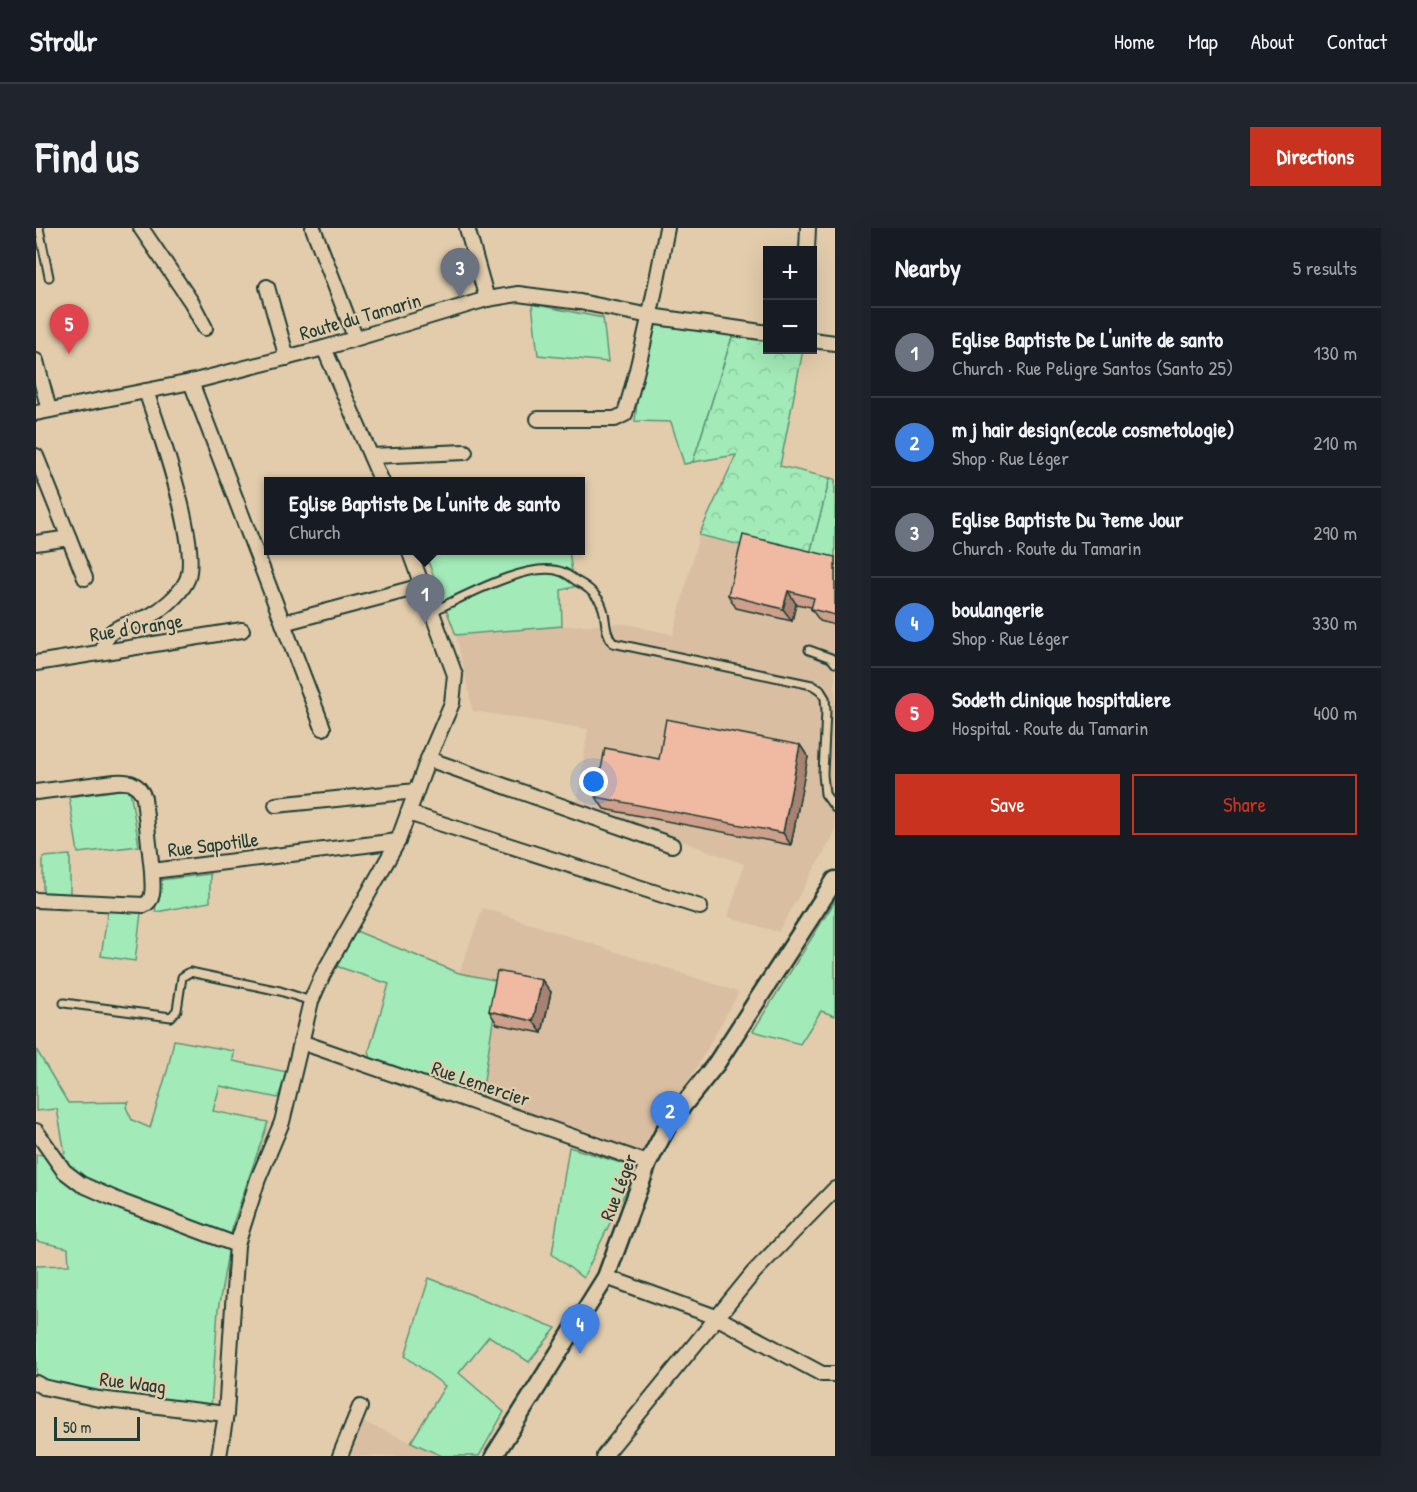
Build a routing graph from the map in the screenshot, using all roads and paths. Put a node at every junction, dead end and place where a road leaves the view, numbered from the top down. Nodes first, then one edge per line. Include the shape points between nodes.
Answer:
1 (39, 228) edge
2 (141, 228) edge
3 (313, 228) edge
4 (467, 228) edge
5 (667, 228) edge
6 (808, 228) edge
7 (807, 246) edge
8 (49, 278) dead end
9 (267, 287) dead end
10 (487, 299) junction
11 (650, 316) junction
12 (205, 328) dead end
13 (763, 332) edge
14 (355, 337) junction
15 (817, 341) edge
16 (835, 343) edge
17 (324, 348) junction
18 (287, 358) junction
19 (36, 361) edge
20 (191, 382) junction
21 (146, 391) junction
22 (43, 412) edge
23 (538, 419) dead end
24 (465, 452) dead end
25 (36, 456) edge
26 (371, 456) junction
27 (380, 477) edge
28 (69, 538) junction
29 (36, 543) edge
30 (411, 555) edge
31 (85, 578) dead end
32 (422, 586) junction
33 (431, 612) junction
34 (283, 623) junction
35 (242, 630) dead end
36 (810, 650) dead end
37 (103, 652) junction
38 (36, 663) edge
39 (835, 663) edge
40 (323, 728) dead end
41 (428, 759) junction
42 (416, 791) junction
43 (36, 792) edge
44 (276, 805) dead end
45 (835, 808) edge
46 (408, 813) junction
47 (398, 841) junction
48 (672, 844) dead end
49 (152, 872) junction
50 (835, 880) edge
51 (36, 900) edge
52 (700, 907) dead end
53 (311, 1001) junction
54 (64, 1003) dead end
55 (302, 1042) junction
56 (36, 1131) edge
57 (648, 1163) junction
58 (835, 1189) edge
59 (237, 1245) junction
60 (606, 1278) junction
61 (716, 1317) junction
62 (835, 1374) edge
63 (36, 1383) edge
64 (360, 1407) dead end
65 (226, 1414) junction
66 (501, 1453) edge
67 (219, 1456) edge
68 (340, 1456) edge
69 (604, 1456) edge

1 - 8 lane
2 - 12 street
3 - 14 street
4 - 10 street
5 - 11 street
6 - 7 street
9 - 18 street
10 - 11 street, Route du Tamarin via 518,294
10 - 14 street, Route du Tamarin
11 - 13 street, Route du Tamarin
11 - 23 street via 625,414 615,419
14 - 17 street, Route du Tamarin
15 - 16 street
17 - 18 street, Route du Tamarin
17 - 26 street
18 - 20 street, Route du Tamarin
19 - 22 street
20 - 21 street, Route du Tamarin
20 - 34 street
21 - 22 street, Route du Tamarin
21 - 37 street via 171,468 190,548 190,566 187,581 169,603 112,631 105,639
24 - 26 street
25 - 28 street
26 - 27 street
28 - 29 street
28 - 31 street
30 - 32 street
32 - 33 street
32 - 34 street
33 - 41 street via 455,675 452,703
33 - 45 lane via 508,577 561,571 599,599 605,612 606,634 613,643 812,685 825,698 823,774 825,794
34 - 40 street
35 - 37 street, Rue d'Orange
36 - 39 lane
37 - 38 street, Rue d'Orange
41 - 42 street
41 - 48 street
42 - 44 street
42 - 46 street
43 - 49 street, Rue Sapotille via 115,782 135,784 144,798
46 - 47 street
46 - 52 street
47 - 49 street, Rue Sapotille
47 - 53 street
49 - 51 street via 152,898 144,905
50 - 57 street, Rue Léger via 716,1064 669,1123
53 - 54 lane via 190,972 182,977 177,1010 171,1017
53 - 55 street
55 - 57 street, Rue Lemercier
55 - 59 street via 282,1122
56 - 59 street via 64,1171 81,1184
57 - 60 street, Rue Léger
58 - 61 street
59 - 65 street
60 - 61 street
60 - 66 street, Rue Léger
61 - 62 street via 822,1374
61 - 69 street
63 - 65 street, Rue Waag via 99,1399
64 - 68 street
65 - 67 street

